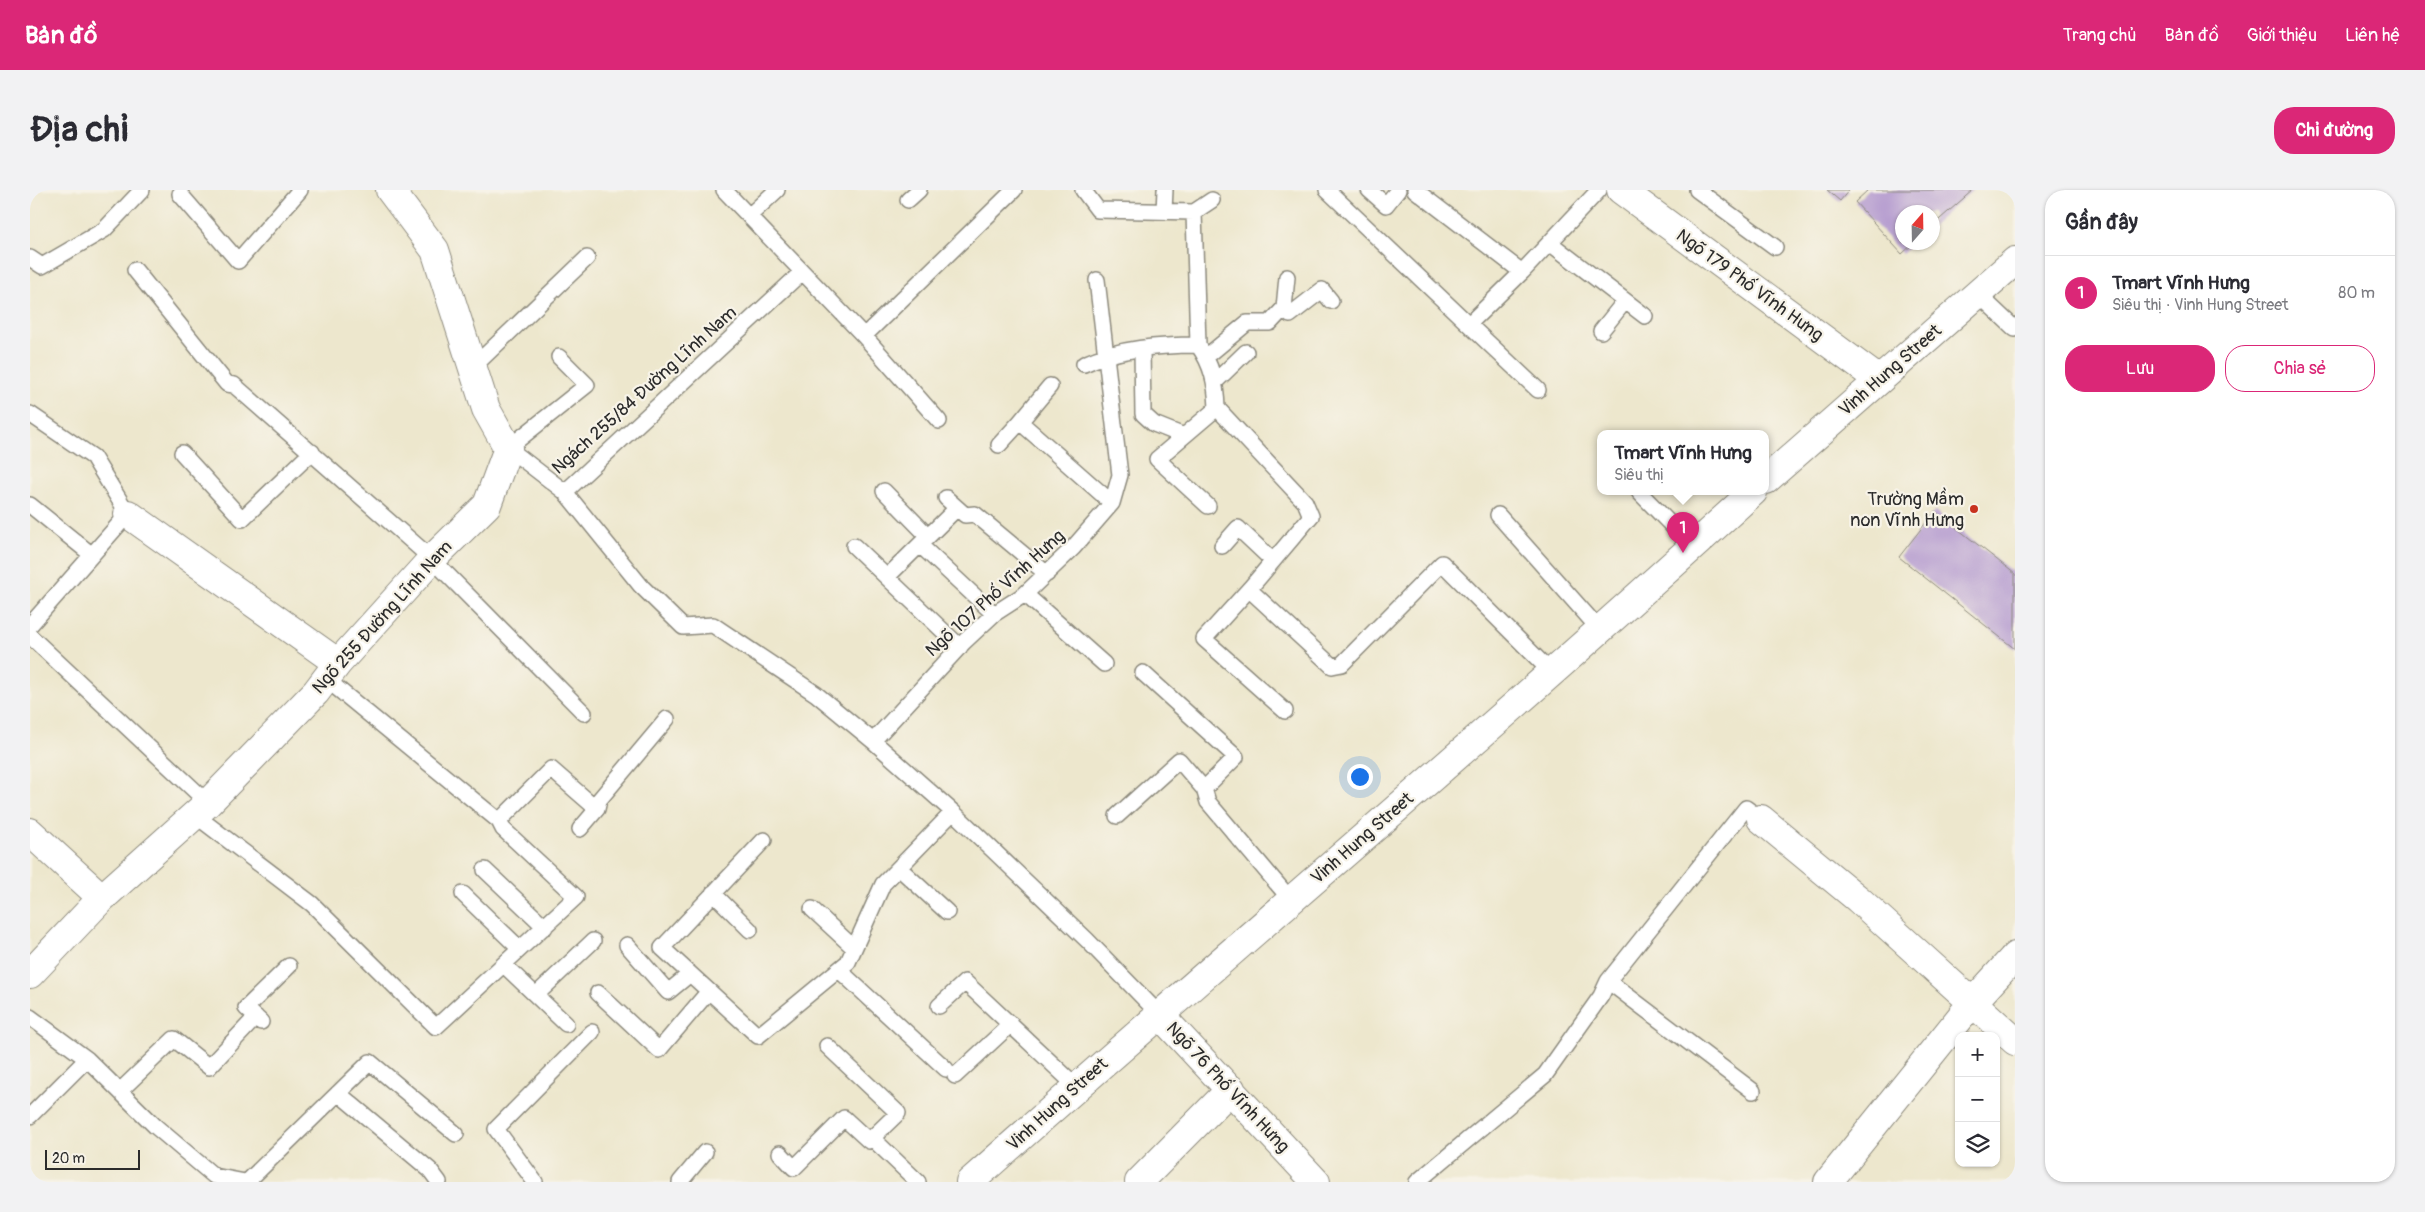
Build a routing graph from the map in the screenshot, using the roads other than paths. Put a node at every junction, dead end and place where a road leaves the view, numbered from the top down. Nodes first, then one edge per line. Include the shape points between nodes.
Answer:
1 (142, 190) edge
2 (300, 190) edge
3 (390, 190) edge
4 (724, 190) edge
5 (777, 190) edge
6 (1014, 190) edge
7 (1083, 190) edge
8 (1165, 190) edge
9 (1327, 190) edge
10 (1369, 190) edge
11 (1398, 190) edge
12 (1415, 190) edge
13 (1599, 190) edge
14 (1621, 190) edge
15 (1697, 190) edge
16 (180, 191) edge
17 (1212, 200) dead end
18 (1164, 212) junction
19 (1194, 212) junction
20 (748, 216) junction
21 (1550, 243) junction
22 (1774, 247) dead end
23 (30, 258) edge
24 (587, 258) dead end
25 (2015, 261) edge
26 (135, 270) dead end
27 (802, 272) junction
28 (1522, 272) junction
29 (1287, 277) dead end
30 (1097, 280) dead end
31 (1978, 294) junction
32 (1331, 301) dead end
33 (1625, 301) junction
34 (1284, 308) junction
35 (1645, 316) dead end
36 (1469, 324) junction
37 (2015, 329) edge
38 (1601, 331) dead end
39 (864, 336) junction
40 (1142, 350) junction
41 (1202, 351) junction
42 (1246, 352) dead end
43 (1107, 354) junction
44 (559, 357) dead end
45 (1084, 364) dead end
46 (473, 367) junction
47 (1879, 380) junction
48 (1216, 381) junction
49 (1050, 386) dead end
50 (1538, 390) dead end
51 (1217, 408) junction
52 (30, 414) edge
53 (939, 421) dead end
54 (1020, 422) junction
55 (1184, 436) junction
56 (999, 445) dead end
57 (508, 448) junction
58 (312, 452) junction
59 (182, 453) dead end
60 (1769, 477) edge
61 (884, 491) dead end
62 (565, 492) junction
63 (1642, 495) edge
64 (1750, 495) edge
65 (1112, 503) junction
66 (30, 505) edge
67 (1208, 506) dead end
68 (128, 514) junction
69 (1498, 515) dead end
70 (924, 541) junction
71 (854, 546) dead end
72 (1222, 546) dead end
73 (1692, 547) junction
74 (92, 555) junction
75 (432, 559) junction
76 (1273, 561) junction
77 (1047, 574) junction
78 (887, 577) junction
79 (1251, 587) junction
80 (1025, 594) junction
81 (994, 614) junction
82 (31, 624) edge
83 (1600, 630) junction
84 (30, 636) edge
85 (960, 647) junction
86 (1104, 664) dead end
87 (332, 671) junction
88 (1143, 673) dead end
89 (1553, 674) junction
90 (1285, 711) dead end
91 (584, 714) dead end
92 (667, 719) dead end
93 (873, 741) junction
94 (1204, 789) junction
95 (202, 809) junction
96 (597, 809) junction
97 (952, 812) junction
98 (1117, 816) dead end
99 (1761, 819) joint
100 (499, 821) junction
101 (580, 829) dead end
102 (30, 832) edge
103 (764, 840) dead end
104 (899, 868) junction
105 (485, 870) dead end
106 (463, 894) dead end
107 (713, 894) junction
108 (102, 898) junction
109 (1290, 899) junction
110 (812, 909) dead end
111 (947, 912) dead end
112 (545, 928) junction
113 (750, 930) dead end
114 (594, 941) dead end
115 (627, 945) dead end
116 (662, 948) junction
117 (854, 948) junction
118 (520, 949) junction
119 (2015, 956) edge
120 (642, 964) junction
121 (504, 965) junction
122 (289, 966) dead end
123 (839, 970) junction
124 (30, 974) edge
125 (690, 974) junction
126 (1608, 981) junction
127 (709, 991) junction
128 (598, 993) dead end
129 (536, 995) junction
130 (1972, 1003) junction
131 (940, 1006) dead end
132 (1160, 1015) junction
133 (30, 1017) edge
134 (566, 1024) dead end
135 (1011, 1024) junction
136 (592, 1032) dead end
137 (2015, 1041) edge
138 (828, 1046) dead end
139 (87, 1059) junction
140 (1076, 1087) junction
141 (1231, 1089) junction
142 (120, 1090) junction
143 (1753, 1091) dead end
144 (338, 1093) junction
145 (30, 1116) edge
146 (456, 1134) dead end
147 (872, 1138) junction
148 (705, 1152) dead end
149 (780, 1153) dead end
150 (246, 1182) edge
151 (439, 1182) edge
152 (535, 1182) edge
153 (680, 1182) edge
154 (918, 1182) edge
155 (970, 1182) edge
156 (1139, 1182) edge
157 (1316, 1182) edge
158 (1417, 1182) edge
159 (1828, 1182) edge

1 - 23 lane via 104,230 42,266
2 - 16 lane via 238,261
3 - 46 street via 435,250
4 - 20 lane
5 - 20 lane
6 - 39 lane
7 - 18 lane via 1098,210
8 - 18 lane
9 - 36 lane
10 - 11 lane via 1386,205
12 - 28 lane
13 - 21 lane
14 - 47 street, Ngõ 179 Phố Vĩnh Hưng
15 - 22 lane
17 - 19 lane
18 - 19 lane
19 - 41 lane
20 - 27 lane
21 - 28 lane
21 - 33 lane
24 - 46 lane
25 - 31 street, Vinh Hung Street
26 - 58 lane via 227,384 234,385
27 - 39 lane
27 - 62 lane, Ngách 255/84 Đường Lĩnh Nam
28 - 36 lane
29 - 34 lane
30 - 43 lane
31 - 37 lane
31 - 47 street, Vinh Hung Street
32 - 34 lane via 1322,290 1290,316
33 - 35 lane
33 - 38 lane
34 - 41 lane via 1270,323 1247,323
36 - 50 lane
39 - 53 lane
40 - 41 lane via 1166,345
40 - 43 lane
40 - 55 lane via 1143,414 1154,424
41 - 48 lane
42 - 48 lane
43 - 45 lane
43 - 65 lane via 1120,475
44 - 57 lane via 587,385
46 - 57 street via 486,409
47 - 60 street, Vinh Hung Street
48 - 51 lane
49 - 54 lane
51 - 55 lane
51 - 76 lane via 1305,502 1311,516
52 - 68 lane via 93,457
54 - 56 lane
54 - 65 lane
55 - 67 lane via 1158,459
57 - 62 lane, Ngách 255/84 Đường Lĩnh Nam
57 - 75 street, Ngõ 255 Đường Lĩnh Nam via 487,505
58 - 59 lane via 242,519
58 - 75 lane
61 - 70 lane
62 - 93 lane via 641,586 683,627 713,625 816,694
63 - 73 lane
64 - 73 street, Vinh Hung Street
65 - 77 lane, Ngõ 107 Phố Vĩnh Hưng
66 - 74 lane
68 - 74 lane
68 - 87 street
69 - 83 lane
70 - 77 lane via 952,503 965,515 975,514
70 - 78 lane
70 - 81 lane
71 - 78 lane
72 - 76 lane via 1238,528
73 - 83 street, Vinh Hung Street
74 - 82 lane
75 - 87 street, Ngõ 255 Đường Lĩnh Nam
75 - 91 lane
76 - 79 lane
77 - 80 lane, Ngõ 107 Phố Vĩnh Hưng
78 - 85 lane
79 - 89 lane via 1253,593 1332,666 1342,664 1442,563
79 - 90 lane via 1204,639
80 - 81 lane, Ngõ 107 Phố Vĩnh Hưng
80 - 86 lane
81 - 85 lane, Ngõ 107 Phố Vĩnh Hưng
83 - 89 street, Vinh Hung Street
84 - 95 lane
85 - 93 lane, Ngõ 107 Phố Vĩnh Hưng
87 - 95 street, Ngõ 255 Đường Lĩnh Nam via 316,692
87 - 100 lane
88 - 94 lane via 1236,757
89 - 109 street, Vinh Hung Street
92 - 96 lane via 599,800
93 - 97 lane
94 - 98 lane via 1179,760
94 - 109 lane via 1208,802
95 - 108 street, Ngõ 255 Đường Lĩnh Nam
95 - 121 lane via 312,904 436,1027
96 - 100 lane via 551,769
96 - 101 lane
97 - 104 lane
97 - 132 lane via 1087,940
99 - 126 lane via 1746,808
99 - 130 street via 1858,899
100 - 112 lane via 503,829 576,897
102 - 108 street
103 - 107 lane
104 - 111 lane
104 - 117 lane via 883,884
105 - 112 lane
106 - 118 lane
107 - 113 lane
107 - 116 lane
108 - 124 street, Ngõ 255 Đường Lĩnh Nam
109 - 132 street, Vinh Hung Street
110 - 117 lane
112 - 118 lane
114 - 129 lane
115 - 120 lane
116 - 120 lane
116 - 125 lane
117 - 123 lane via 848,962
118 - 121 lane
119 - 130 street
120 - 125 lane via 668,992
121 - 129 lane
122 - 142 lane via 246,1008 259,1020 209,1067 174,1039
123 - 127 lane via 758,1036
123 - 135 lane via 950,1073
125 - 127 lane
126 - 143 lane
126 - 158 lane via 1601,996 1545,1075
127 - 128 lane via 660,1050
129 - 134 lane
130 - 137 street
130 - 159 street
131 - 135 lane via 965,982
132 - 140 street, Vinh Hung Street
132 - 141 street, Ngõ 76 Phố Vĩnh Hưng
133 - 139 lane
135 - 140 lane
136 - 152 lane via 496,1129
138 - 147 lane via 898,1113
139 - 142 lane
139 - 145 lane
140 - 155 street, Vinh Hung Street
141 - 156 street
141 - 157 street, Ngõ 76 Phố Vĩnh Hưng
142 - 150 lane via 155,1126 214,1176
144 - 146 lane via 370,1062
144 - 150 lane
144 - 151 lane via 430,1170
147 - 149 lane via 869,1141 844,1118 794,1168
147 - 154 lane
148 - 153 lane

